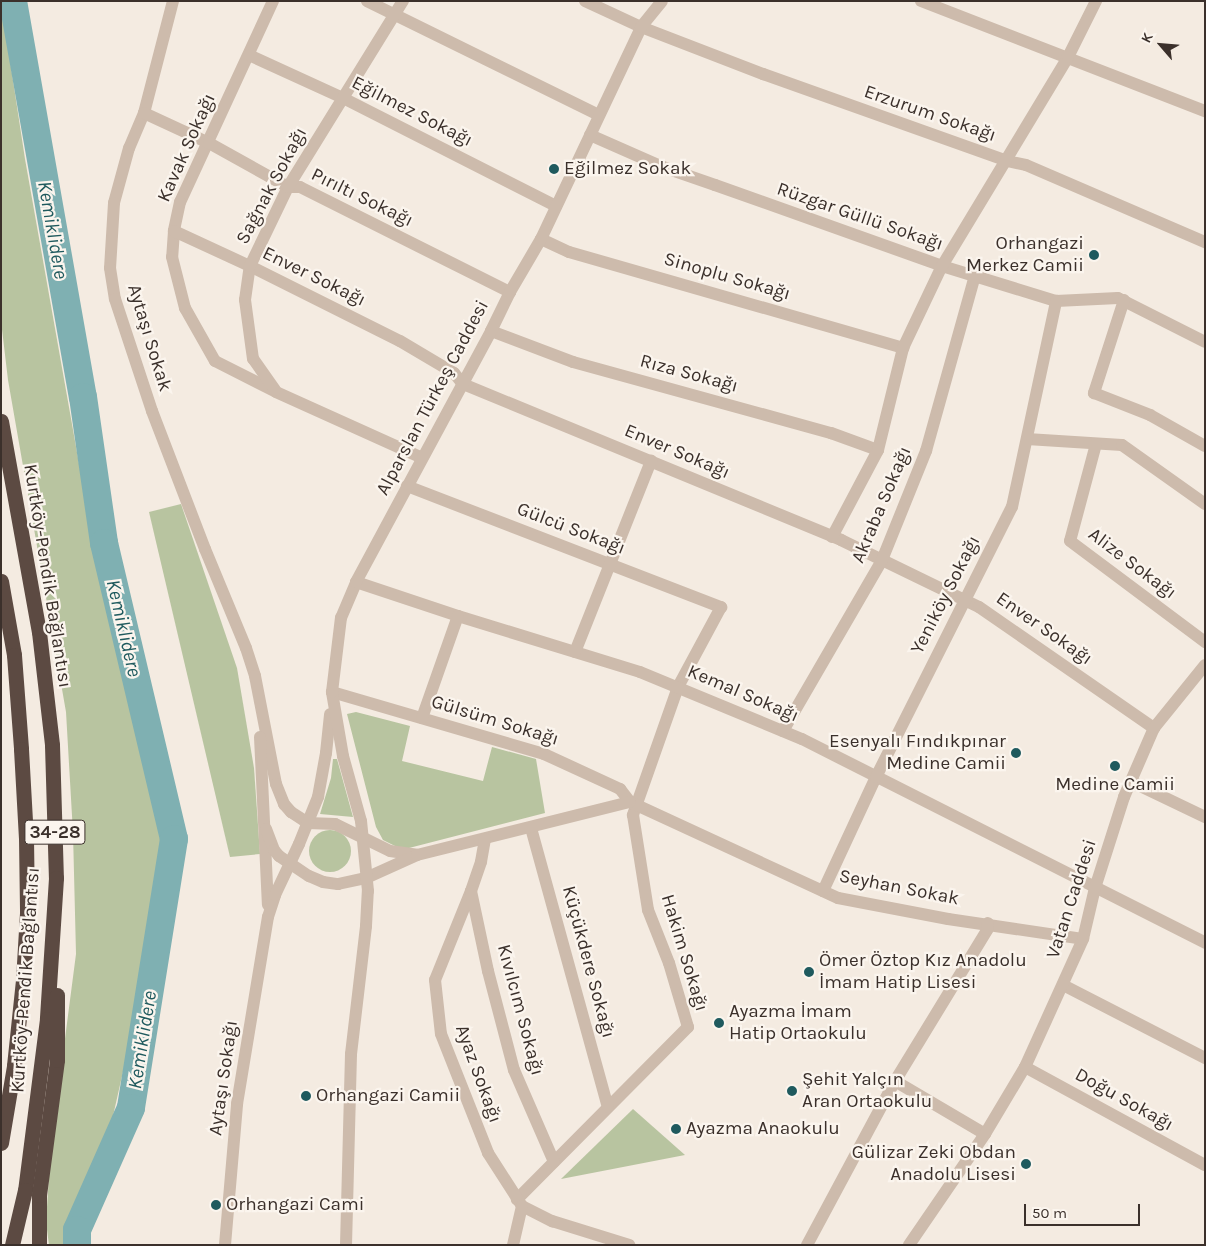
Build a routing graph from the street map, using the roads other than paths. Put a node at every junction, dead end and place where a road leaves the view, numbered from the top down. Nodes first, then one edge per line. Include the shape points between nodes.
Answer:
1 (173, 1) edge
2 (273, 1) edge
3 (367, 1) edge
4 (403, 1) edge
5 (585, 1) edge
6 (662, 1) edge
7 (921, 1) edge
8 (1096, 1) edge
9 (395, 16) junction
10 (641, 27) junction
11 (249, 55) junction
12 (1068, 57) junction
13 (343, 98) junction
14 (1205, 111) edge
15 (144, 113) junction
16 (598, 115) junction
17 (590, 135) junction
18 (210, 143) junction
19 (1007, 161) junction
20 (288, 187) junction
21 (556, 206) junction
22 (174, 230) junction
23 (541, 239) junction
24 (1205, 242) edge
25 (250, 266) junction
26 (942, 266) junction
27 (974, 276) junction
28 (510, 292) junction
29 (1124, 300) junction
30 (1056, 301) junction
31 (491, 331) junction
32 (1205, 342) edge
33 (903, 348) junction
34 (463, 384) junction
35 (276, 392) junction
36 (1, 421) edge
37 (1027, 439) junction
38 (1096, 444) junction
39 (1205, 446) edge
40 (878, 450) junction
41 (422, 458) junction
42 (651, 461) junction
43 (408, 486) junction
44 (1205, 504) edge
45 (832, 537) junction
46 (882, 560) junction
47 (610, 564) junction
48 (1, 581) edge
49 (356, 582) junction
50 (964, 599) junction
51 (721, 607) joint
52 (458, 616) junction
53 (1205, 642) edge
54 (575, 652) junction
55 (1205, 665) edge
56 (255, 676) junction
57 (1201, 678) edge
58 (678, 687) junction
59 (332, 692) junction
60 (422, 718) junction
61 (1154, 728) junction
62 (783, 731) junction
63 (876, 777) junction
64 (1132, 782) junction
65 (634, 803) junction
66 (1205, 817) edge
67 (308, 823) junction
68 (531, 828) junction
69 (266, 830) junction
70 (362, 836) junction
71 (484, 839) junction
72 (417, 855) junction
73 (290, 864) junction
74 (366, 878) junction
75 (1095, 888) junction
76 (471, 891) junction
77 (823, 891) junction
78 (268, 917) junction
79 (988, 923) junction
80 (54, 929) junction
81 (1083, 939) junction
82 (1205, 943) edge
83 (1064, 985) junction
84 (1205, 1058) edge
85 (1025, 1067) junction
86 (895, 1081) junction
87 (608, 1107) junction
88 (985, 1134) junction
89 (1, 1143) edge
90 (554, 1162) junction
91 (1205, 1165) edge
92 (519, 1203) junction
93 (12, 1245) edge
94 (39, 1245) edge
95 (226, 1245) edge
96 (346, 1245) edge
97 (513, 1245) edge
98 (630, 1245) edge
99 (807, 1245) edge
100 (909, 1245) edge

1 - 15 street, Aytaşı Sokak
2 - 11 street, Kavak Sokağı
3 - 9 street
4 - 9 street, Sağnak Sokağı
5 - 10 street, Erzurum Sokağı
6 - 10 street, Alparslan Türkeş Caddesi
7 - 12 street
8 - 12 street
9 - 13 street, Sağnak Sokağı
9 - 16 street
10 - 16 street, Alparslan Türkeş Caddesi
10 - 19 street, Erzurum Sokağı
11 - 13 street, Eğilmez Sokağı
11 - 18 street, Kavak Sokağı
12 - 14 street
12 - 19 street
13 - 20 street, Sağnak Sokağı
13 - 21 street, Eğilmez Sokağı
15 - 18 street, Pırıltı Sokağı
15 - 56 street, Aytaşı Sokak via 129,148 114,203 110,268 115,299 152,411
16 - 17 street, Alparslan Türkeş Caddesi
17 - 21 street, Alparslan Türkeş Caddesi
17 - 26 street, Rüzgar Güllü Sokağı via 663,167
18 - 20 street, Pırıltı Sokağı
18 - 22 street, Kavak Sokağı via 180,202
19 - 24 street, Erzurum Sokağı via 1026,165
19 - 26 street
20 - 25 street, Sağnak Sokağı
20 - 28 street, Pırıltı Sokağı via 300,186
21 - 23 street, Alparslan Türkeş Caddesi
22 - 25 street, Enver Sokağı
22 - 35 street, Kavak Sokağı via 172,257 186,308 216,361
23 - 28 street, Alparslan Türkeş Caddesi
23 - 33 street, Sinoplu Sokağı via 568,252
25 - 34 street, Enver Sokağı via 400,341 454,373
25 - 35 street, Sağnak Sokağı via 245,300 253,359
26 - 27 street, Rüzgar Güllü Sokağı
26 - 33 street
27 - 30 street, Rüzgar Güllü Sokağı
27 - 46 street, Akraba Sokağı via 926,451
28 - 31 street, Alparslan Türkeş Caddesi
29 - 30 street, Rüzgar Güllü Sokağı
29 - 32 street, Rüzgar Güllü Sokağı
29 - 39 street via 1094,392 1150,415
30 - 37 street, Yeniköy Sokağı
31 - 34 street, Alparslan Türkeş Caddesi
31 - 40 street, Rıza Sokağı via 573,362 776,417
33 - 40 street
34 - 41 street, Alparslan Türkeş Caddesi
34 - 42 street, Enver Sokağı
35 - 41 street
36 - 80 highway, Kurtköy-Pendik Bağlantısı / 34-28 via 39,632 52,745 56,878
37 - 38 street
37 - 50 street, Yeniköy Sokağı via 1012,507
38 - 44 street via 1122,445
38 - 53 street, Alize Sokağı via 1070,540
40 - 45 street
41 - 43 street, Alparslan Türkeş Caddesi
42 - 45 street, Enver Sokağı
42 - 47 street
43 - 47 street, Gülcü Sokağı
43 - 49 street, Alparslan Türkeş Caddesi
45 - 46 street, Enver Sokağı
46 - 50 street, Enver Sokağı
46 - 62 street, Akraba Sokağı
47 - 51 street, Gülcü Sokağı
47 - 54 street
48 - 89 highway, Kurtköy-Pendik Bağlantısı / 34-28 via 14,655 26,838 27,913 15,1056
49 - 52 street, Kemal Sokağı
49 - 59 street, Alparslan Türkeş Caddesi via 341,618
50 - 61 street, Enver Sokağı
50 - 63 street, Yeniköy Sokağı
51 - 58 street, Hakim Sokağı
52 - 54 street, Kemal Sokağı
52 - 60 street
54 - 58 street, Kemal Sokağı
55 - 57 street, Vatan Caddesi
56 - 67 street via 276,784 284,804
56 - 69 street
57 - 61 street, Vatan Caddesi
58 - 62 street, Kemal Sokağı
58 - 65 street, Hakim Sokağı
59 - 60 street, Gülsüm Sokağı
59 - 67 street via 322,778
59 - 70 street, Alparslan Türkeş Caddesi via 337,731 361,821
60 - 65 street, Gülsüm Sokağı via 544,754 620,788
61 - 64 street, Vatan Caddesi
62 - 63 street, Kemal Sokağı
63 - 75 street, Kemal Sokağı
63 - 77 street, Yeniköy Sokağı
64 - 66 street
64 - 75 street, Vatan Caddesi
65 - 68 street
65 - 77 street, Seyhan Sokak
65 - 87 street, Hakim Sokağı via 633,815 648,910 669,963 688,1027
67 - 70 street via 335,824
67 - 73 street
68 - 71 street
68 - 87 street, Küçükdere Sokağı
69 - 73 street via 274,850
69 - 78 street
70 - 72 street via 390,851
70 - 74 street
71 - 72 street
71 - 76 street, Ayaz Sokağı via 481,862
72 - 74 street
73 - 74 street via 323,882 338,884
73 - 78 street
74 - 96 street via 366,926 351,1054
75 - 81 street, Vatan Caddesi
75 - 82 street, Kemal Sokağı
76 - 90 street, Kıvılcım Sokağı via 514,1070
76 - 92 street, Ayaz Sokağı via 435,980 441,1034 488,1153
77 - 79 street, Seyhan Sokak via 838,898 948,919
78 - 95 street, Aytaşı Sokağı via 237,1104
79 - 81 street, Seyhan Sokak
79 - 86 street via 987,930
80 - 93 highway, Kurtköy-Pendik Bağlantısı / 34-28 via 34,1124 25,1190
80 - 94 highway via 57,1060 39,1195
81 - 83 street, Vatan Caddesi
83 - 84 street
83 - 85 street, Vatan Caddesi
85 - 88 street, Vatan Caddesi
85 - 91 street, Doğu Sokağı
86 - 88 street
86 - 99 street
87 - 90 street, Hakim Sokağı
88 - 100 street, Vatan Caddesi
90 - 92 street, Hakim Sokağı
92 - 97 street
92 - 98 street via 552,1221

